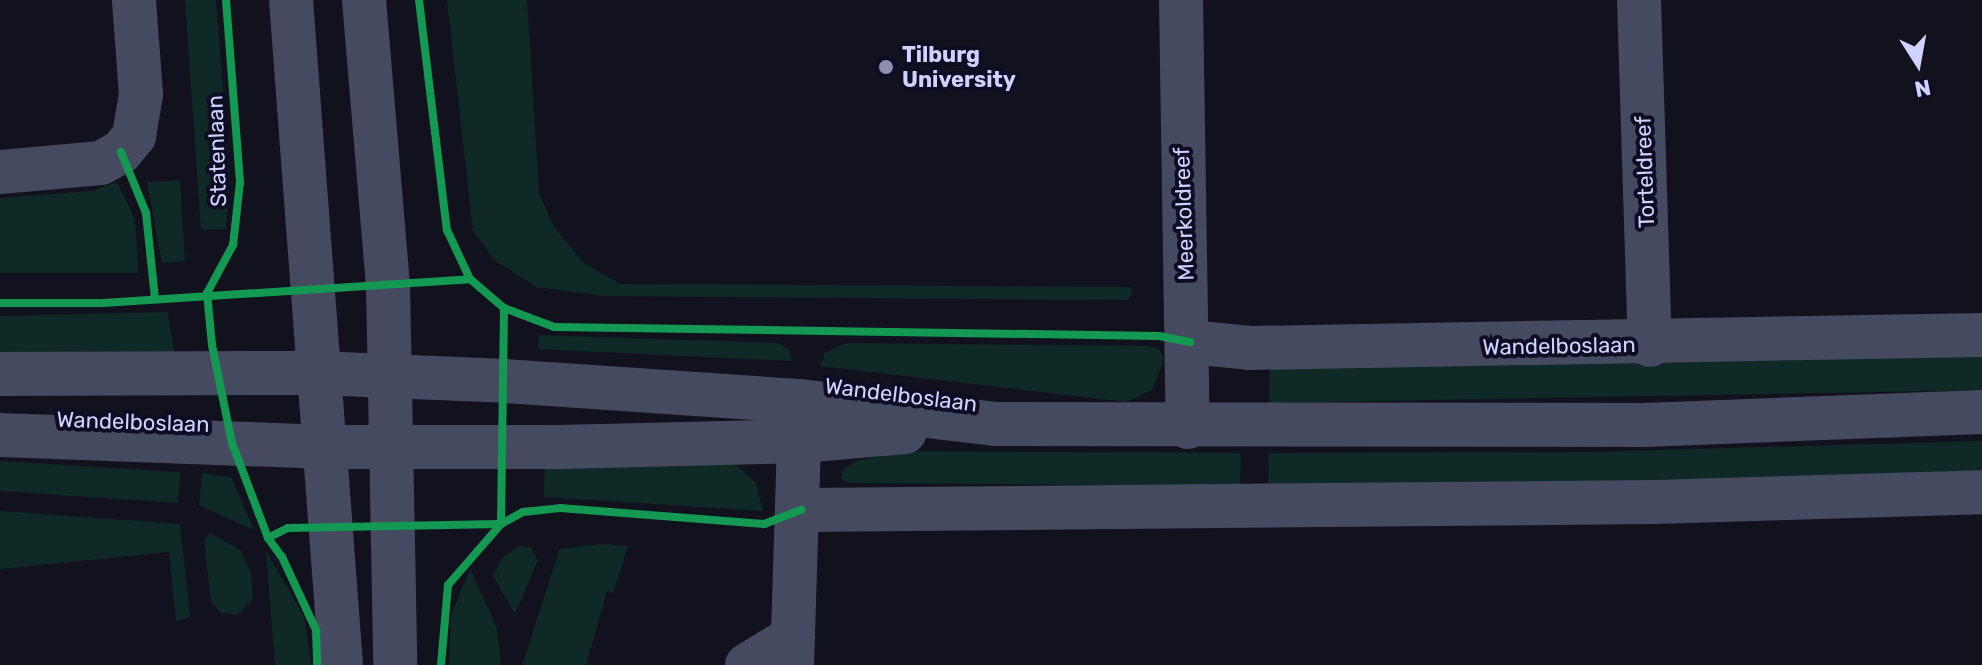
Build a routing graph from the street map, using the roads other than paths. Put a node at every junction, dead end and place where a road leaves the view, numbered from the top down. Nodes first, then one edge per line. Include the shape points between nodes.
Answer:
1 (134, 0) edge
2 (291, 0) edge
3 (364, 0) edge
4 (1181, 0) edge
5 (1639, 0) edge
6 (0, 172) edge
7 (1982, 335) edge
8 (1190, 342) junction
9 (1650, 345) junction
10 (317, 373) junction
11 (0, 374) edge
12 (391, 376) junction
13 (1982, 412) edge
14 (800, 421) junction
15 (1188, 427) junction
16 (0, 435) edge
17 (323, 447) junction
18 (393, 447) junction
19 (1982, 492) edge
20 (801, 510) junction
21 (793, 651) edge
22 (341, 665) edge
23 (395, 665) edge
24 (747, 665) edge

1 - 6 street via 141,94 134,136 121,152 101,163
2 - 10 street
3 - 12 street
4 - 8 street, Meerkoldreef via 1182,246
5 - 9 street, Torteldreef
7 - 9 street, Wandelboslaan
8 - 9 street, Wandelboslaan via 1250,348
8 - 15 street, Meerkoldreef
10 - 11 street, Wandelboslaan
10 - 12 street, Wandelboslaan
10 - 17 street
12 - 14 street, Wandelboslaan
12 - 18 street
13 - 15 street, Wandelboslaan via 1644,425
14 - 15 street, Wandelboslaan
14 - 18 street, Wandelboslaan
14 - 20 street
16 - 17 street, Wandelboslaan
17 - 18 street, Wandelboslaan
17 - 22 street
18 - 23 street
19 - 20 street via 1654,502
20 - 21 street
21 - 24 street

